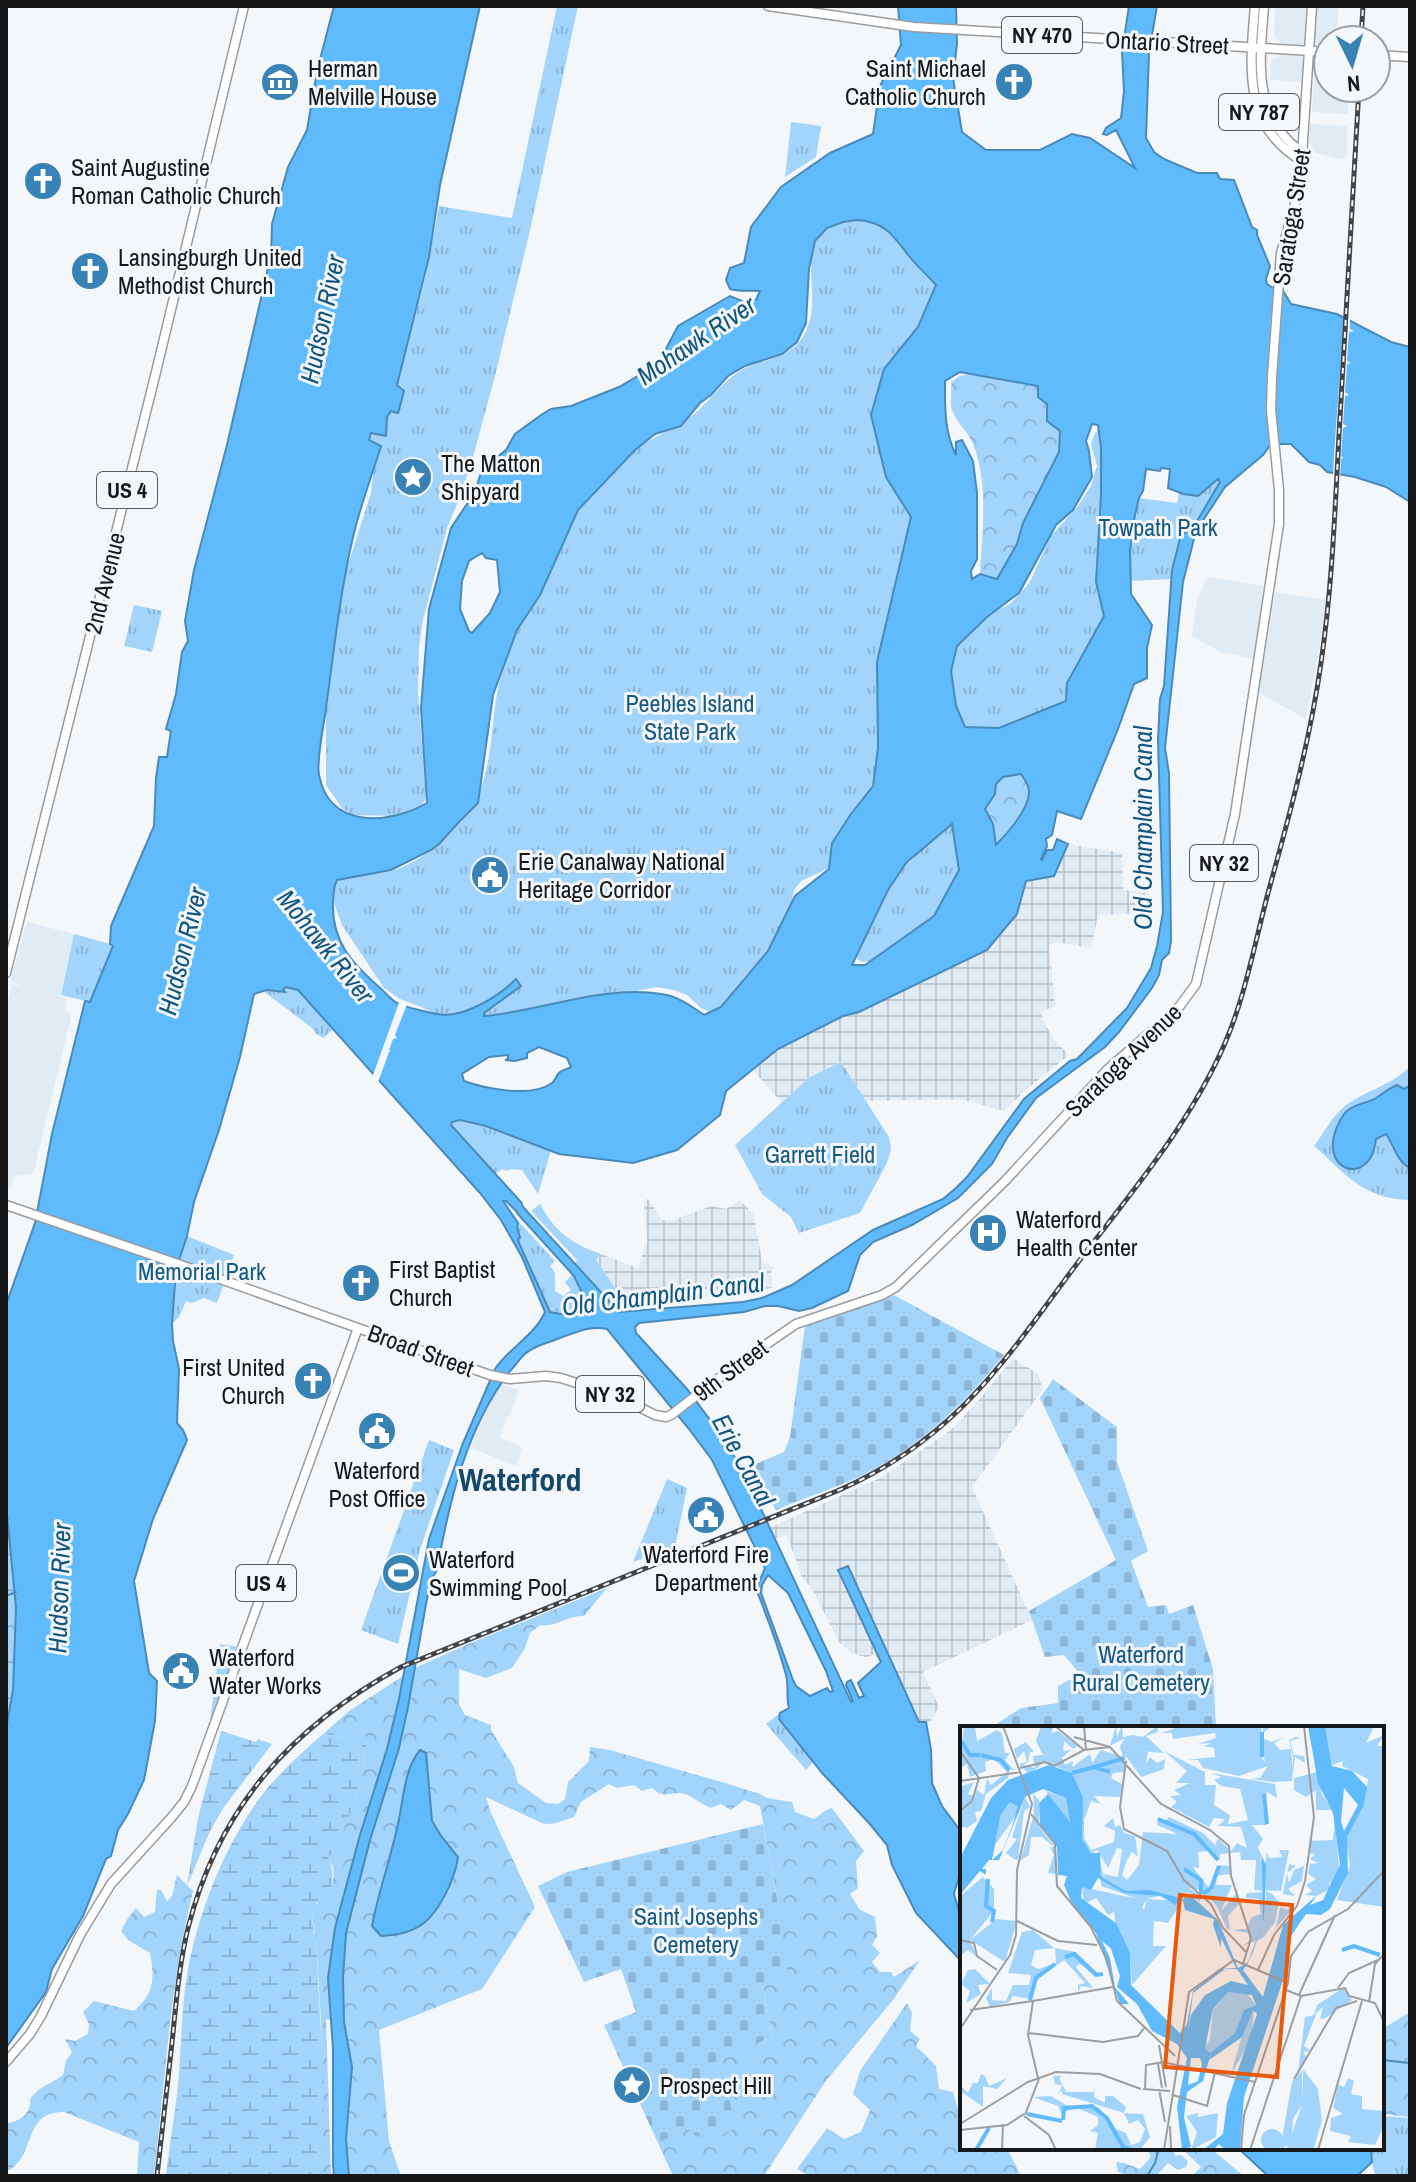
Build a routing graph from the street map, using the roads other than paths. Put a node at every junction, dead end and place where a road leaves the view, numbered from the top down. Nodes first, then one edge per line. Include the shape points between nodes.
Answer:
1 (244, 6) edge
2 (768, 6) edge
3 (1255, 6) edge
4 (1264, 6) edge
5 (1312, 6) edge
6 (1256, 48) junction
7 (1309, 51) junction
8 (1312, 51) edge
9 (1305, 123) junction
10 (1281, 132) junction
11 (1303, 157) junction
12 (1279, 524) joint
13 (6, 973) edge
14 (6, 1205) edge
15 (796, 1324) joint
16 (358, 1328) junction
17 (668, 1416) joint
18 (6, 2062) edge

1 - 13 main road, 2nd Avenue / US 4
2 - 6 main road, Ontario Street / NY 470 via 898,26
3 - 6 main road, NY 787
4 - 6 main road, NY 787
5 - 7 main road, Saratoga Street / NY 32
6 - 7 main road, Ontario Street / NY 470
6 - 10 main road, NY 787 via 1264,98
6 - 11 main road, NY 787 via 1252,85 1261,116 1279,143
7 - 8 main road, Ontario Street / NY 470
7 - 9 main road, Saratoga Street / NY 32
9 - 10 main road via 1295,134
9 - 11 main road, Saratoga Street / NY 32
10 - 11 main road, NY 787
11 - 12 main road, Saratoga Street / NY 32 via 1298,197 1284,239 1271,400
12 - 15 main road, Saratoga Avenue / NY 32 via 1235,814 1192,991 1107,1070 1009,1177 896,1287
14 - 16 main road, Broad Street
15 - 17 main road, 9th Street / NY 32
16 - 17 main road, Broad Street / NY 32 via 490,1375 561,1378
16 - 18 main road, US 4 via 192,1786 105,1893 41,2016

